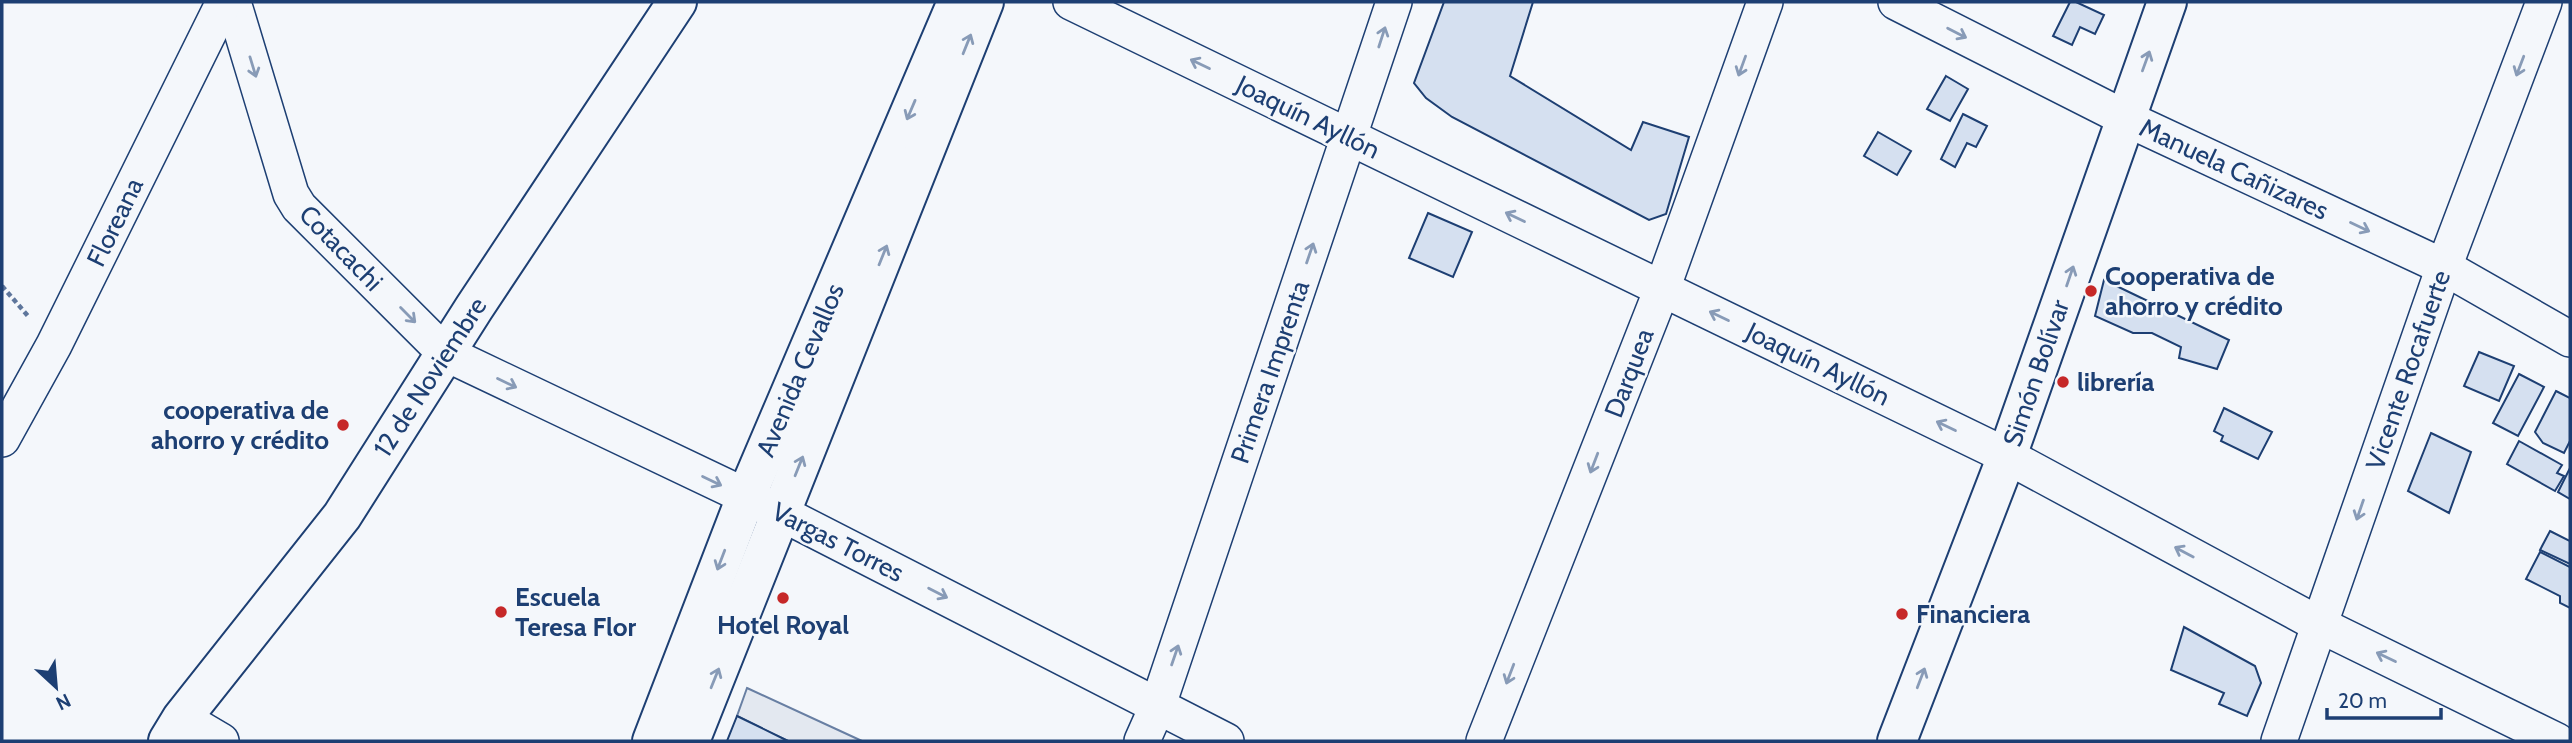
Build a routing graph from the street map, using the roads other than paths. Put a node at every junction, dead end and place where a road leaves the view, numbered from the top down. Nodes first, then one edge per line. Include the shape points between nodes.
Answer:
1 (224, 2) edge
2 (233, 2) edge
3 (677, 2) edge
4 (957, 2) edge
5 (984, 2) edge
6 (1071, 2) edge
7 (1394, 2) edge
8 (1765, 2) edge
9 (1896, 2) edge
10 (2167, 2) edge
11 (2544, 2) edge
12 (2126, 118) junction
13 (1349, 137) junction
14 (2444, 267) junction
15 (1662, 289) junction
16 (2570, 339) edge
17 (445, 353) junction
18 (2, 439) edge
19 (2007, 456) junction
20 (746, 497) junction
21 (780, 513) junction
22 (2320, 625) junction
23 (1158, 705) junction
24 (175, 730) edge
25 (221, 741) edge
26 (652, 741) edge
27 (690, 741) edge
28 (1142, 741) edge
29 (1226, 741) edge
30 (1484, 741) edge
31 (1897, 741) edge
32 (2279, 741) edge
33 (2557, 741) edge

1 - 18 street, Floreana via 54,345
2 -> 17 street, Cotacachi via 291,194
3 - 17 street, 12 de Noviembre
4 -> 20 street, Avenida Cevallos
21 -> 5 street, Avenida Cevallos
13 -> 6 street, Joaquín Ayllón
13 -> 7 street, Primera Imprenta
8 -> 15 street, Darquea
9 -> 12 street, Manuela Cañizares
12 -> 10 street, Simón Bolívar
11 -> 14 street, Vicente Rocafuerte
12 -> 14 street, Manuela Cañizares
19 -> 12 street, Simón Bolívar
15 -> 13 street, Joaquín Ayllón
23 -> 13 street, Primera Imprenta
14 - 16 street, Manuela Cañizares
14 -> 22 street, Vicente Rocafuerte
19 -> 15 street, Joaquín Ayllón
15 -> 30 street, Darquea
17 -> 20 street, Vargas Torres
17 - 24 street, 12 de Noviembre via 342,516
22 -> 19 street, Joaquín Ayllón
31 -> 19 street, Simón Bolívar
20 - 21 street, Vargas Torres
20 -> 26 street, Avenida Cevallos
21 -> 23 street, Vargas Torres
27 -> 21 street, Avenida Cevallos
22 - 32 street, Vicente Rocafuerte
33 -> 22 street, Joaquín Ayllón
23 - 28 street, Primera Imprenta
23 - 29 street, Vargas Torres
24 - 25 street

